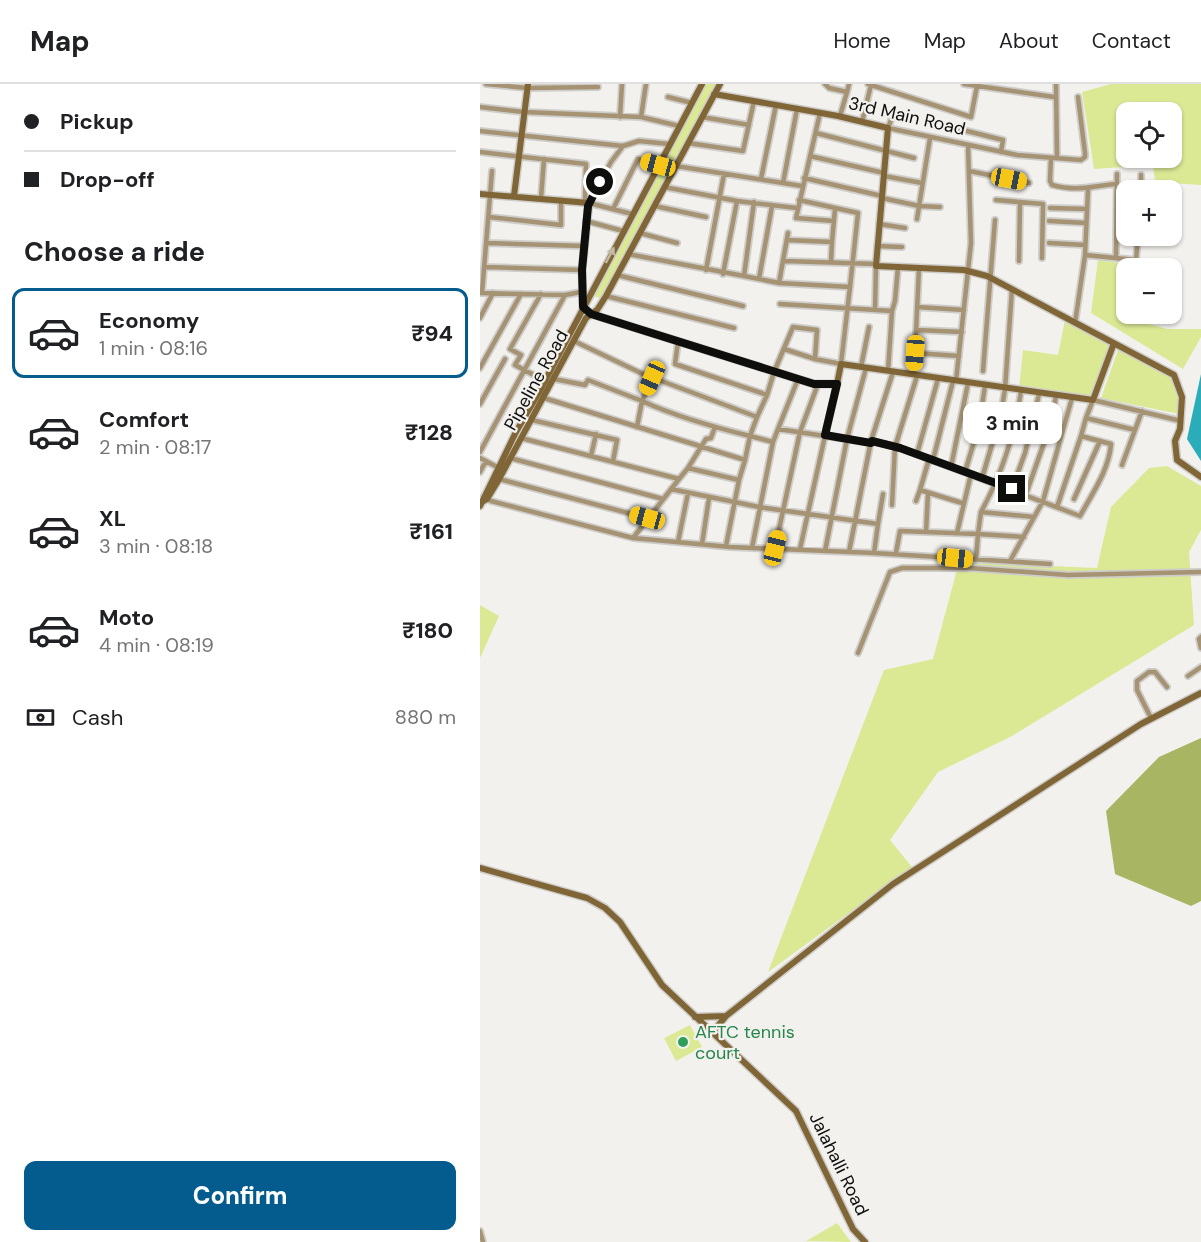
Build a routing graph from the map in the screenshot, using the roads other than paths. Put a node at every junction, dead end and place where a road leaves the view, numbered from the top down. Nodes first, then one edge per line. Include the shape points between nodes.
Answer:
1 (486, 84) edge
2 (622, 84) edge
3 (646, 84) edge
4 (702, 84) edge
5 (720, 84) edge
6 (849, 84) edge
7 (869, 84) edge
8 (964, 84) edge
9 (1056, 84) edge
10 (828, 85) edge
11 (527, 86) edge
12 (583, 86) edge
13 (977, 86) junction
14 (598, 88) edge
15 (847, 92) junction
16 (714, 94) junction
17 (668, 97) dead end
18 (1054, 97) junction
19 (1078, 97) dead end
20 (754, 101) junction
21 (692, 103) junction
22 (776, 105) junction
23 (480, 107) edge
24 (797, 109) junction
25 (524, 112) junction
26 (894, 112) dead end
27 (820, 113) junction
28 (620, 117) junction
29 (642, 117) junction
30 (702, 117) junction
31 (840, 117) junction
32 (862, 122) junction
33 (748, 125) junction
34 (679, 126) junction
35 (888, 128) junction
36 (955, 128) dead end
37 (480, 131) edge
38 (816, 133) junction
39 (522, 134) junction
40 (930, 138) junction
41 (688, 143) junction
42 (669, 144) junction
43 (623, 146) junction
44 (968, 146) junction
45 (480, 152) edge
46 (886, 152) junction
47 (1001, 152) junction
48 (519, 156) junction
49 (810, 156) junction
50 (914, 158) dead end
51 (1051, 158) junction
52 (1057, 158) junction
53 (544, 159) junction
54 (658, 165) junction
55 (676, 166) junction
56 (492, 171) dead end
57 (969, 171) junction
58 (724, 174) junction
59 (1117, 174) dead end
60 (884, 175) junction
61 (1141, 175) dead end
62 (804, 178) junction
63 (761, 179) junction
64 (1117, 180) edge
65 (1141, 180) edge
66 (783, 183) junction
67 (922, 183) junction
68 (1029, 183) dead end
69 (1116, 184) edge
70 (802, 186) junction
71 (664, 188) junction
72 (1088, 190) junction
73 (480, 194) edge
74 (491, 194) junction
75 (514, 196) junction
76 (882, 197) junction
77 (541, 198) junction
78 (719, 198) junction
79 (561, 200) junction
80 (799, 200) junction
81 (996, 200) dead end
82 (737, 201) junction
83 (587, 202) junction
84 (754, 202) junction
85 (1020, 202) junction
86 (655, 206) junction
87 (772, 206) junction
88 (919, 206) junction
89 (940, 207) dead end
90 (797, 208) junction
91 (1050, 208) dead end
92 (613, 209) junction
93 (835, 209) junction
94 (1087, 209) junction
95 (632, 214) junction
96 (489, 217) junction
97 (706, 217) dead end
98 (917, 219) dead end
99 (586, 220) junction
100 (834, 220) junction
101 (995, 220) dead end
102 (1049, 221) dead end
103 (1086, 223) junction
104 (879, 224) junction
105 (906, 228) dead end
106 (623, 231) junction
107 (640, 233) junction
108 (788, 233) dead end
109 (787, 240) junction
110 (832, 242) junction
111 (487, 243) junction
112 (677, 243) dead end
113 (1049, 243) dead end
114 (1085, 245) junction
115 (584, 246) junction
116 (877, 246) junction
117 (1116, 246) edge
118 (1138, 246) edge
119 (902, 247) dead end
120 (628, 254) junction
121 (1085, 255) junction
122 (1116, 257) junction
123 (1042, 258) dead end
124 (784, 261) junction
125 (1018, 261) dead end
126 (831, 262) junction
127 (852, 263) junction
128 (876, 265) junction
129 (486, 267) junction
130 (898, 267) junction
131 (919, 268) junction
132 (582, 270) junction
133 (706, 270) junction
134 (968, 271) junction
135 (723, 273) junction
136 (617, 275) junction
137 (744, 276) junction
138 (990, 277) junction
139 (759, 279) junction
140 (779, 283) junction
141 (850, 287) junction
142 (1012, 289) junction
143 (581, 292) junction
144 (481, 293) edge
145 (493, 293) junction
146 (521, 294) junction
147 (541, 294) junction
148 (565, 294) junction
149 (606, 296) junction
150 (780, 304) dead end
151 (743, 306) dead end
152 (583, 307) junction
153 (917, 307) junction
154 (848, 310) junction
155 (875, 310) junction
156 (964, 310) junction
157 (892, 311) junction
158 (591, 314) junction
159 (480, 318) edge
160 (1075, 323) junction
161 (869, 327) dead end
162 (734, 328) dead end
163 (916, 330) junction
164 (962, 332) junction
165 (574, 341) junction
166 (678, 342) junction
167 (1114, 343) junction
168 (784, 349) junction
169 (915, 353) junction
170 (959, 356) junction
171 (505, 359) dead end
172 (815, 359) junction
173 (841, 364) junction
174 (864, 367) junction
175 (480, 368) edge
176 (524, 370) junction
177 (890, 371) junction
178 (983, 371) dead end
179 (774, 372) junction
180 (916, 375) junction
181 (652, 378) junction
182 (798, 379) junction
183 (938, 379) junction
184 (549, 381) junction
185 (954, 381) junction
186 (968, 383) junction
187 (818, 384) junction
188 (837, 384) junction
189 (985, 386) junction
190 (1005, 389) junction
191 (1021, 391) junction
192 (1039, 394) junction
193 (767, 395) junction
194 (1056, 396) junction
195 (544, 398) junction
196 (1072, 398) junction
197 (1093, 400) junction
198 (642, 401) junction
199 (480, 404) edge
200 (1142, 411) junction
201 (757, 417) junction
202 (1086, 418) junction
203 (532, 420) junction
204 (1181, 421) junction
205 (637, 427) junction
206 (715, 427) junction
207 (778, 429) junction
208 (1135, 430) junction
209 (800, 432) junction
210 (596, 435) junction
211 (825, 435) junction
212 (750, 436) junction
213 (1081, 436) junction
214 (521, 438) junction
215 (847, 439) junction
216 (1100, 441) junction
217 (773, 442) junction
218 (871, 442) junction
219 (895, 447) junction
220 (703, 448) junction
221 (480, 452) edge
222 (917, 454) junction
223 (591, 456) junction
224 (480, 458) edge
225 (510, 458) junction
226 (745, 460) junction
227 (931, 460) junction
228 (486, 461) junction
229 (612, 461) junction
230 (1122, 465) dead end
231 (951, 467) junction
232 (499, 468) junction
233 (688, 468) junction
234 (480, 472) edge
235 (964, 472) junction
236 (971, 474) junction
237 (1201, 477) edge
238 (982, 478) junction
239 (499, 479) junction
240 (678, 479) junction
241 (739, 480) junction
242 (997, 484) junction
243 (671, 489) junction
244 (1012, 489) junction
245 (920, 490) junction
246 (688, 493) junction
247 (928, 493) junction
248 (883, 494) dead end
249 (1026, 494) junction
250 (709, 498) junction
251 (663, 499) junction
252 (1074, 499) dead end
253 (483, 501) edge
254 (916, 501) dead end
255 (1043, 501) junction
256 (734, 503) junction
257 (962, 503) junction
258 (892, 505) dead end
259 (759, 507) junction
260 (1057, 507) junction
261 (784, 511) junction
262 (981, 512) junction
263 (806, 515) junction
264 (1034, 517) junction
265 (647, 518) junction
266 (830, 518) junction
267 (854, 521) junction
268 (878, 524) junction
269 (926, 532) junction
270 (957, 533) junction
271 (978, 534) junction
272 (1024, 537) junction
273 (633, 538) junction
274 (678, 542) junction
275 (702, 544) junction
276 (726, 546) junction
277 (752, 548) junction
278 (775, 548) junction
279 (800, 549) junction
280 (825, 550) junction
281 (849, 552) junction
282 (874, 553) junction
283 (896, 554) junction
284 (976, 560) junction
285 (1010, 561) junction
286 (1050, 564) dead end
287 (1201, 572) edge
288 (1201, 637) edge
289 (1201, 648) edge
290 (858, 653) dead end
291 (1201, 667) edge
292 (1188, 676) dead end
293 (1167, 687) dead end
294 (1201, 693) edge
295 (1151, 718) junction
296 (480, 868) edge
297 (695, 1017) junction
298 (724, 1019) junction
299 (712, 1033) junction
300 (721, 1041) junction
301 (480, 1231) edge
302 (483, 1242) edge
303 (865, 1242) edge

1 - 11 street
2 - 28 street
3 - 29 street
4 - 21 street, Pipeline Road
5 - 16 street, Pipeline Road
6 - 15 street
7 - 13 street via 971,117
7 - 32 street
8 - 13 street
9 - 18 street
10 - 15 street
11 - 12 street
11 - 25 street
12 - 14 street
13 - 18 street
15 - 31 street
16 - 20 street, 3rd Main Road
16 - 30 street, Pipeline Road
17 - 21 street
18 - 52 street
19 - 52 street, 3rd Main Road via 1085,157
20 - 22 street, 3rd Main Road
20 - 33 street
21 - 34 street, Pipeline Road
22 - 24 street, 3rd Main Road
22 - 63 street
23 - 25 street
24 - 27 street, 3rd Main Road
24 - 66 street
25 - 28 street
25 - 39 street
26 - 35 street
27 - 31 street, 3rd Main Road
27 - 38 street
28 - 29 street
29 - 34 street
30 - 33 street
30 - 41 street, Pipeline Road
31 - 32 street, 3rd Main Road
32 - 35 street, 3rd Main Road
33 - 41 street via 743,151
34 - 42 street, Pipeline Road
35 - 40 street, 3rd Main Road
35 - 46 street
36 - 47 street via 1003,140
37 - 39 street
38 - 46 street
38 - 49 street
39 - 43 street
39 - 48 street
40 - 44 street, 3rd Main Road
40 - 67 street
41 - 55 street, Pipeline Road
42 - 43 street via 639,141
42 - 54 street, Pipeline Road
43 - 83 street
44 - 47 street, 3rd Main Road
44 - 57 street
45 - 48 street
46 - 50 street
46 - 60 street
47 - 51 street, 3rd Main Road
48 - 53 street
48 - 75 street
49 - 60 street
49 - 62 street
51 - 52 street, 3rd Main Road
51 - 72 street via 1052,185
53 - 77 street
53 - 83 street via 586,164
54 - 92 street via 638,159
54 - 95 street, Pipeline Road
55 - 58 street
55 - 71 street, Pipeline Road
56 - 74 street
57 - 68 street
57 - 134 street
58 - 63 street
58 - 78 street
59 - 64 street
60 - 67 street
60 - 76 street
61 - 65 street
62 - 70 street
62 - 76 street
63 - 66 street
66 - 70 street
67 - 88 street
69 - 72 street
70 - 80 street
71 - 78 street
71 - 86 street, Pipeline Road
72 - 94 street
73 - 74 street
74 - 75 street
74 - 96 street
75 - 77 street
76 - 88 street
76 - 104 street
77 - 79 street
78 - 82 street
78 - 133 street
79 - 83 street
79 - 96 street via 561,225
80 - 90 street
80 - 93 street
81 - 85 street
82 - 84 street
82 - 135 street
83 - 92 street
83 - 99 street
84 - 87 street
84 - 137 street
85 - 123 street via 1043,204
85 - 125 street
86 - 97 street
86 - 107 street, Pipeline Road
87 - 90 street
87 - 139 street
88 - 89 street
88 - 98 street
90 - 100 street via 796,218
91 - 94 street
92 - 95 street
93 - 100 street
93 - 127 street via 858,213
94 - 103 street
95 - 106 street, Pipeline Road
96 - 111 street
99 - 106 street
99 - 115 street
100 - 110 street
101 - 138 street
102 - 103 street
103 - 114 street
104 - 105 street
104 - 116 street
152 -> 106 street, Pipeline Road
107 - 112 street
107 - 120 street, Pipeline Road
108 - 109 street
109 - 110 street
109 - 124 street
110 - 126 street
111 - 115 street
111 - 129 street
113 - 114 street
114 - 121 street
115 - 132 street
116 - 119 street
116 - 128 street
117 - 122 street
118 - 122 street via 1137,260
120 - 133 street
120 - 136 street, Pipeline Road
121 - 122 street
121 - 160 street
124 - 126 street
124 - 140 street
126 - 127 street
127 - 128 street
127 - 141 street
128 - 130 street
128 - 155 street
129 - 132 street
129 - 144 street
130 - 131 street
130 - 157 street
131 - 134 street
131 - 153 street
132 - 143 street
133 - 135 street
134 - 138 street
134 - 156 street
135 - 137 street
136 - 149 street, Pipeline Road
136 - 151 street
137 - 139 street
138 - 142 street
138 - 178 street
139 - 140 street
140 - 141 street
141 - 154 street
142 - 160 street
142 - 190 street
143 - 148 street
143 - 152 street
144 - 145 street
145 - 146 street
145 - 159 street
146 - 147 street
146 - 175 street
147 - 148 street
147 - 176 street via 510,350 520,355 515,365
148 - 176 street
149 - 158 street, Pipeline Road
149 - 162 street
150 - 154 street
152 - 158 street
152 - 184 street, Pipeline Road
153 - 156 street
153 - 163 street
154 - 155 street
154 - 173 street
155 - 157 street
156 - 164 street
157 - 177 street
158 - 165 street, Pipeline Road
158 - 166 street
160 - 167 street
161 - 174 street
163 - 164 street
163 - 169 street
164 - 170 street
165 - 181 street
165 - 184 street, Pipeline Road
166 - 179 street
166 - 193 street via 675,364
167 - 197 street
167 - 204 street via 1174,375 1182,397
168 - 172 street
168 - 172 street via 794,327 817,330
168 - 179 street
169 - 170 street
169 - 180 street
170 - 185 street
171 - 199 street
172 - 173 street
173 - 174 street
173 - 188 street
174 - 177 street
174 - 215 street
176 - 184 street
176 - 221 street
177 - 180 street
177 - 218 street
179 - 182 street
179 - 193 street
180 - 183 street
180 - 219 street
181 - 198 street
181 - 201 street
182 - 187 street
182 - 207 street
183 - 185 street
183 - 222 street
184 - 195 street, Pipeline Road
184 - 198 street via 585,385 588,380
184 - 232 street, Pipeline Road
185 - 186 street
185 - 227 street
186 - 189 street
186 - 231 street
187 - 188 street
187 - 209 street
188 - 211 street
189 - 190 street
189 - 235 street via 979,426
190 - 191 street
190 - 238 street
191 - 192 street
191 - 242 street via 1018,416
192 - 194 street
192 - 244 street
193 - 201 street
194 - 196 street
194 - 249 street via 1051,423
195 - 203 street, Pipeline Road
195 - 205 street
196 - 197 street
196 - 255 street
197 - 200 street
197 - 202 street
198 - 205 street
198 - 206 street
200 - 204 street
200 - 208 street
201 - 212 street
202 - 208 street
202 - 213 street
203 - 210 street
203 - 214 street, Pipeline Road
204 - 237 street via 1175,441 1178,460
205 - 220 street
206 - 212 street
206 - 220 street
207 - 209 street
207 - 217 street
208 - 230 street
209 - 211 street
209 - 261 street
210 - 223 street
210 - 229 street via 617,440
211 - 215 street
211 - 263 street
212 - 217 street
212 - 226 street
213 - 216 street
213 - 260 street
214 - 223 street
214 - 225 street, Pipeline Road
215 - 218 street
215 - 266 street
216 - 252 street
216 - 260 street via 1111,444 1110,455 1080,516
217 - 259 street
218 - 219 street
218 - 267 street
219 - 222 street
219 - 258 street
220 - 226 street
220 - 233 street
222 - 227 street
223 - 229 street
224 - 228 street
225 - 239 street, Pipeline Road
225 - 251 street
226 - 241 street
227 - 231 street
227 - 245 street
228 - 232 street
228 - 234 street
229 - 240 street
231 - 235 street
232 - 253 street, Pipeline Road
233 - 240 street
233 - 241 street
235 - 236 street
236 - 238 street
236 - 257 street
238 - 242 street
239 - 253 street, Pipeline Road
239 - 265 street
240 - 243 street
241 - 256 street
242 - 244 street
242 - 262 street
243 - 246 street
243 - 251 street
244 - 249 street
245 - 247 street
245 - 254 street
246 - 250 street
246 - 274 street
247 - 257 street
247 - 269 street
248 - 268 street
249 - 255 street
250 - 256 street
250 - 275 street
251 - 265 street
253 - 273 street
255 - 260 street
255 - 264 street
256 - 259 street
256 - 276 street
257 - 270 street
259 - 261 street
259 - 277 street
261 - 263 street
261 - 278 street
262 - 264 street
262 - 271 street
263 - 266 street
263 - 279 street
264 - 272 street
265 - 273 street
266 - 267 street
266 - 280 street
267 - 268 street
267 - 281 street
268 - 282 street
269 - 270 street
269 - 283 street via 900,531
270 - 271 street
271 - 272 street
271 - 284 street
272 - 285 street
273 - 274 street
274 - 275 street
275 - 276 street
276 - 277 street
277 - 278 street
278 - 279 street
279 - 280 street
280 - 281 street
281 - 282 street
282 - 283 street
283 - 284 street
284 - 285 street
285 - 286 street
287 - 290 street via 1068,575 902,568 890,572
288 - 289 street
291 - 292 street
293 - 295 street via 1155,672 1137,681 1137,690
294 - 295 street
295 - 298 street via 893,884
296 - 297 street, Jalahalli Road via 587,898 606,908 620,922 662,985
297 - 298 street
297 - 299 street, Jalahalli Road
298 - 299 street
298 - 300 street
299 - 300 street, Jalahalli Road
300 - 303 street, Jalahalli Road via 796,1112 854,1229
301 - 302 street

